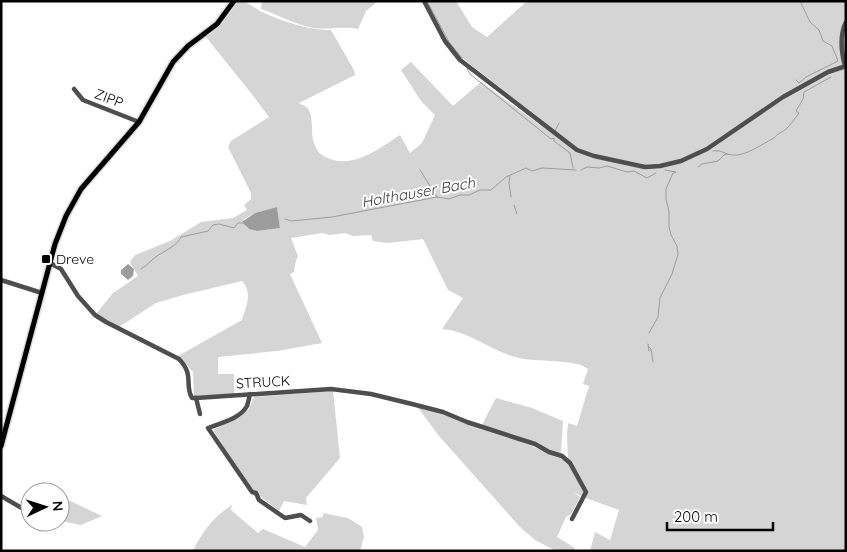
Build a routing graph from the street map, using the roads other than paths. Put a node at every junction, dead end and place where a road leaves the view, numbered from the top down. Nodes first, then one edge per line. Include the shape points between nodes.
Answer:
1 (234, 1) edge
2 (424, 1) edge
3 (846, 22) edge
4 (845, 66) edge
5 (74, 89) dead end
6 (139, 122) junction
7 (50, 263) junction
8 (1, 280) edge
9 (42, 293) junction
10 (250, 394) junction
11 (196, 398) junction
12 (200, 414) dead end
13 (1, 446) edge
14 (1, 496) edge
15 (20, 507) edge
16 (572, 519) dead end
17 (310, 521) dead end

1 - 6 main road via 216,24 183,51
2 - 4 street via 449,47 460,60 572,147 582,153 631,165 660,166 691,157 777,100
3 - 4 street via 841,35
5 - 6 street, ZIPP via 83,100
6 - 7 main road via 75,199 60,229
7 - 9 main road
7 - 11 street via 61,269 95,315 179,359 190,377 192,398
8 - 9 street
9 - 13 main road
10 - 11 street, STRUCK
10 - 16 street, STRUCK via 331,389 371,394 443,412 535,444 570,463 586,492
10 - 17 street via 243,411 208,428 259,500 285,518 301,515
11 - 12 street
14 - 15 street

